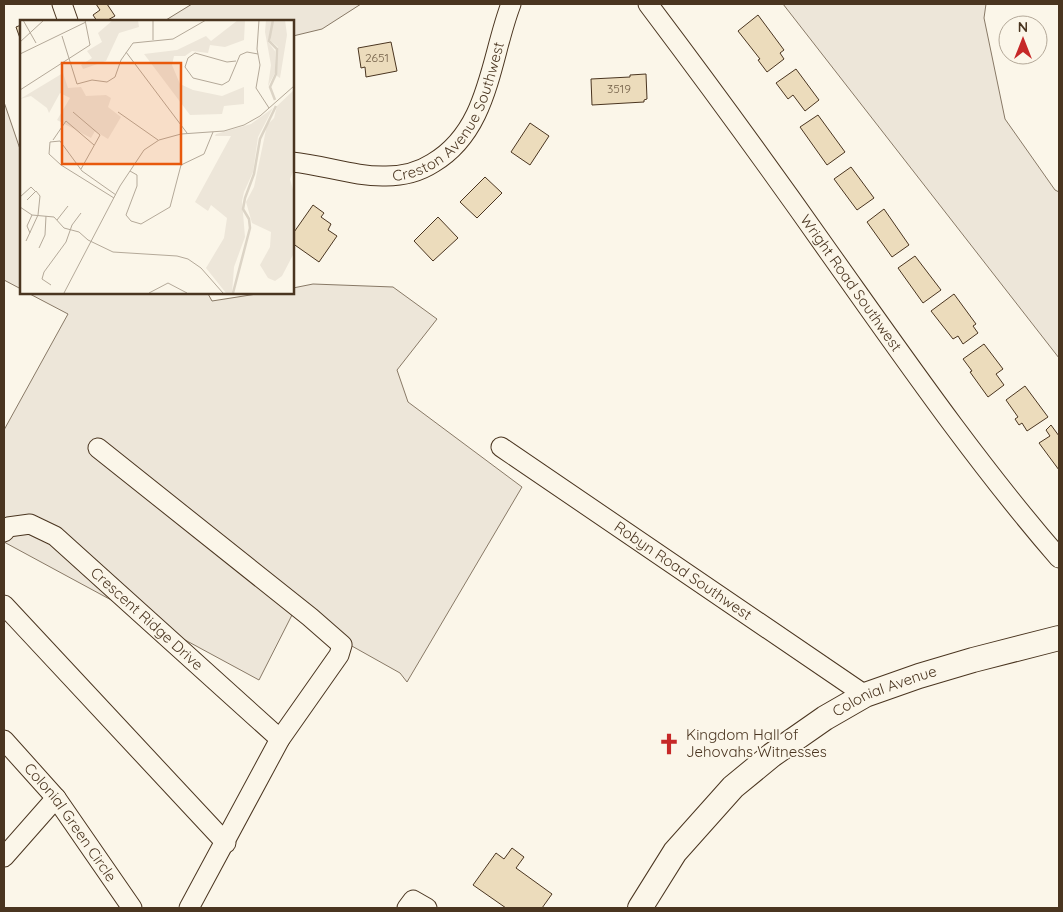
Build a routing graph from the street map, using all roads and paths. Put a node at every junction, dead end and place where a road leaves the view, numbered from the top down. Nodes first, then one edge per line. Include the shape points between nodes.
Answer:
1 (62, 4) edge
2 (511, 4) edge
3 (648, 4) edge
4 (68, 20) edge
5 (294, 162) edge
6 (501, 447) dead end
7 (98, 448) dead end
8 (4, 532) edge
9 (1059, 558) edge
10 (4, 605) edge
11 (1059, 638) edge
12 (865, 695) junction
13 (280, 739) junction
14 (4, 740) edge
15 (56, 798) junction
16 (226, 843) junction
17 (4, 857) edge
18 (132, 908) edge
19 (189, 908) edge
20 (407, 908) edge
21 (426, 908) edge
22 (640, 908) edge

1 - 4 street
2 - 5 street, Creston Avenue Southwest via 475,117 460,141 442,158 405,175 387,176
3 - 9 street, Wright Road Southwest via 878,322 1018,510
6 - 12 street, Robyn Road Southwest
7 - 13 street via 342,645 339,655
8 - 13 street, Crescent Ridge Drive via 8,527 30,524 55,536
10 - 16 street
11 - 12 main road, Colonial Avenue via 937,671
12 - 22 main road, Colonial Avenue via 825,718 733,787 675,852
13 - 16 street
14 - 15 street, Colonial Green Circle
15 - 17 street
15 - 18 street, Colonial Green Circle
16 - 19 street
20 - 21 street via 413,900

